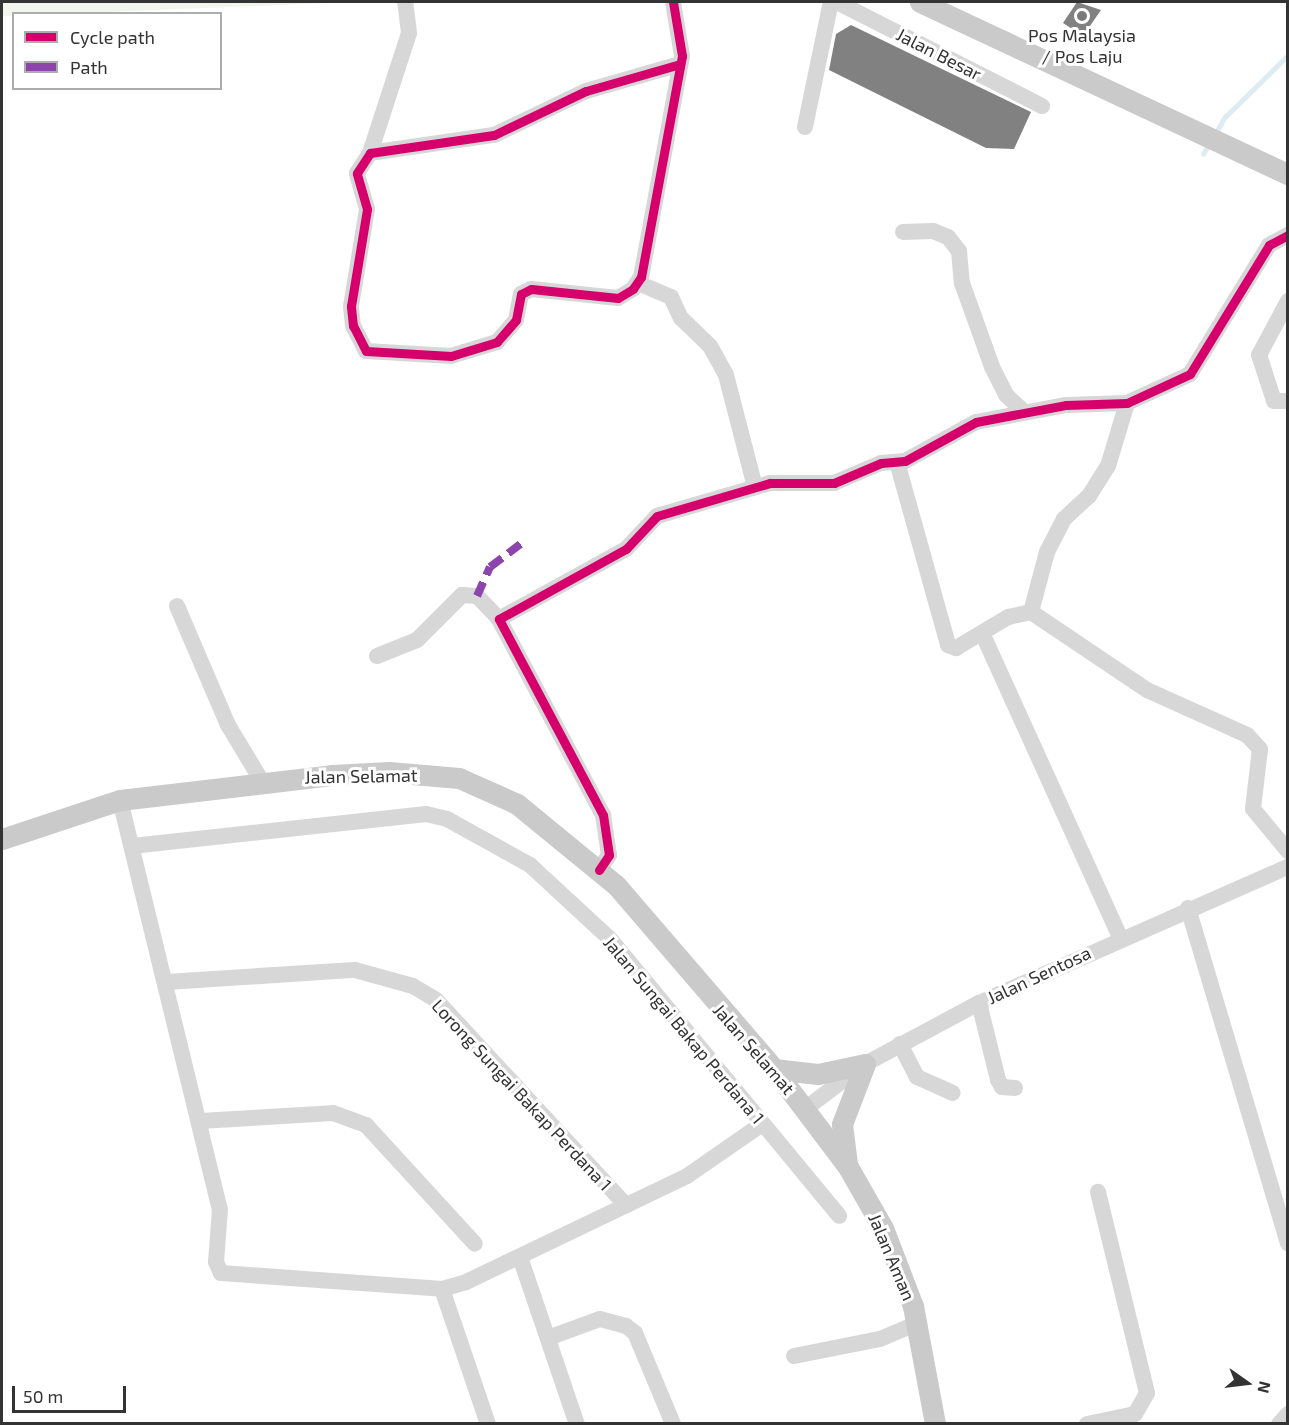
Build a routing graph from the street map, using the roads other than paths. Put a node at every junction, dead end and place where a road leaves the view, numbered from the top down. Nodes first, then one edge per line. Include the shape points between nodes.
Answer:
1 (405, 2) edge
2 (673, 2) edge
3 (831, 2) edge
4 (837, 2) edge
5 (920, 2) edge
6 (680, 64) junction
7 (1042, 106) dead end
8 (805, 127) dead end
9 (370, 153) junction
10 (1287, 174) edge
11 (903, 232) dead end
12 (1287, 235) edge
13 (638, 283) junction
14 (1287, 302) edge
15 (1287, 401) edge
16 (1127, 402) junction
17 (1023, 411) junction
18 (897, 462) junction
19 (755, 487) junction
20 (177, 606) dead end
21 (1031, 612) junction
22 (499, 620) junction
23 (982, 635) junction
24 (377, 656) dead end
25 (261, 780) junction
26 (120, 800) junction
27 (2, 839) edge
28 (132, 846) junction
29 (1287, 851) edge
30 (1287, 867) edge
31 (599, 870) junction
32 (1188, 908) junction
33 (1120, 938) junction
34 (167, 982) junction
35 (979, 1003) junction
36 (900, 1044) junction
37 (865, 1064) junction
38 (774, 1069) junction
39 (1015, 1088) dead end
40 (953, 1093) dead end
41 (805, 1109) junction
42 (201, 1122) junction
43 (762, 1124) junction
44 (848, 1167) junction
45 (1098, 1192) dead end
46 (626, 1205) junction
47 (839, 1216) dead end
48 (1287, 1243) edge
49 (475, 1244) dead end
50 (520, 1257) junction
51 (442, 1289) junction
52 (918, 1323) junction
53 (548, 1338) junction
54 (794, 1356) dead end
55 (1287, 1414) edge
56 (488, 1424) edge
57 (577, 1424) edge
58 (673, 1424) edge
59 (935, 1424) edge
60 (1087, 1424) edge
61 (1279, 1424) edge

1 - 9 street via 409,33
2 - 6 street
3 - 8 street
4 - 7 street, Jalan Besar
5 - 10 main road
6 - 9 street via 586,91 494,135
6 - 13 street
9 - 13 street via 357,173 367,218 351,306 353,327 366,351 451,356 497,342 516,320 521,294 531,289 618,298
11 - 17 street via 933,231 948,237 959,252 962,283 992,367
12 - 16 street via 1269,245 1190,374
13 - 19 street via 671,297 681,318 710,346 726,375
14 - 15 street via 1259,355 1274,401
16 - 17 street
16 - 21 street via 1108,466 1089,496 1064,519 1047,552
17 - 18 street via 976,423
18 - 19 street via 864,468 834,483
18 - 23 street via 943,636 956,648
19 - 22 street via 657,516 626,549
20 - 25 street via 228,725
21 - 23 street via 1008,617
21 - 29 street via 1147,690 1247,735 1260,749 1253,809
22 - 24 street via 477,596 462,595 417,640
22 - 31 street via 603,815 609,855
23 - 33 street
25 - 26 main road, Jalan Selamat
25 - 31 main road, Jalan Selamat via 389,772 459,778 517,804
26 - 27 main road, Jalan Selamat
26 - 28 street
28 - 34 street
28 - 43 street, Jalan Sungai Bakap Perdana 1 via 426,814 447,819 530,865 562,892 660,996
30 - 32 street, Jalan Sentosa
31 - 38 main road, Jalan Selamat
32 - 33 street, Jalan Sentosa
32 - 48 street
33 - 35 street, Jalan Sentosa
34 - 42 street
34 - 46 street, Lorong Sungai Bakap Perdana 1 via 355,970 413,986 436,1000
35 - 36 street, Jalan Sentosa
35 - 39 street via 998,1080 1002,1087
36 - 37 street, Jalan Sentosa
36 - 40 street via 917,1077
37 - 38 main road via 818,1074
37 - 41 street, Jalan Sentosa
37 - 44 main road via 842,1124
38 - 41 main road, Jalan Selamat
41 - 44 main road, Jalan Aman
42 - 49 street via 333,1113 366,1125
42 - 51 street via 220,1209 216,1262 221,1273
43 - 46 street via 687,1176
43 - 47 street, Jalan Sungai Bakap Perdana 1
44 - 52 main road, Jalan Aman via 883,1228
45 - 60 street via 1147,1393 1135,1414
46 - 50 street
50 - 51 street
50 - 53 street
51 - 56 street
52 - 54 street via 880,1339
52 - 59 main road, Jalan Aman
53 - 57 street
53 - 58 street via 600,1319 626,1326 635,1333
55 - 61 street

